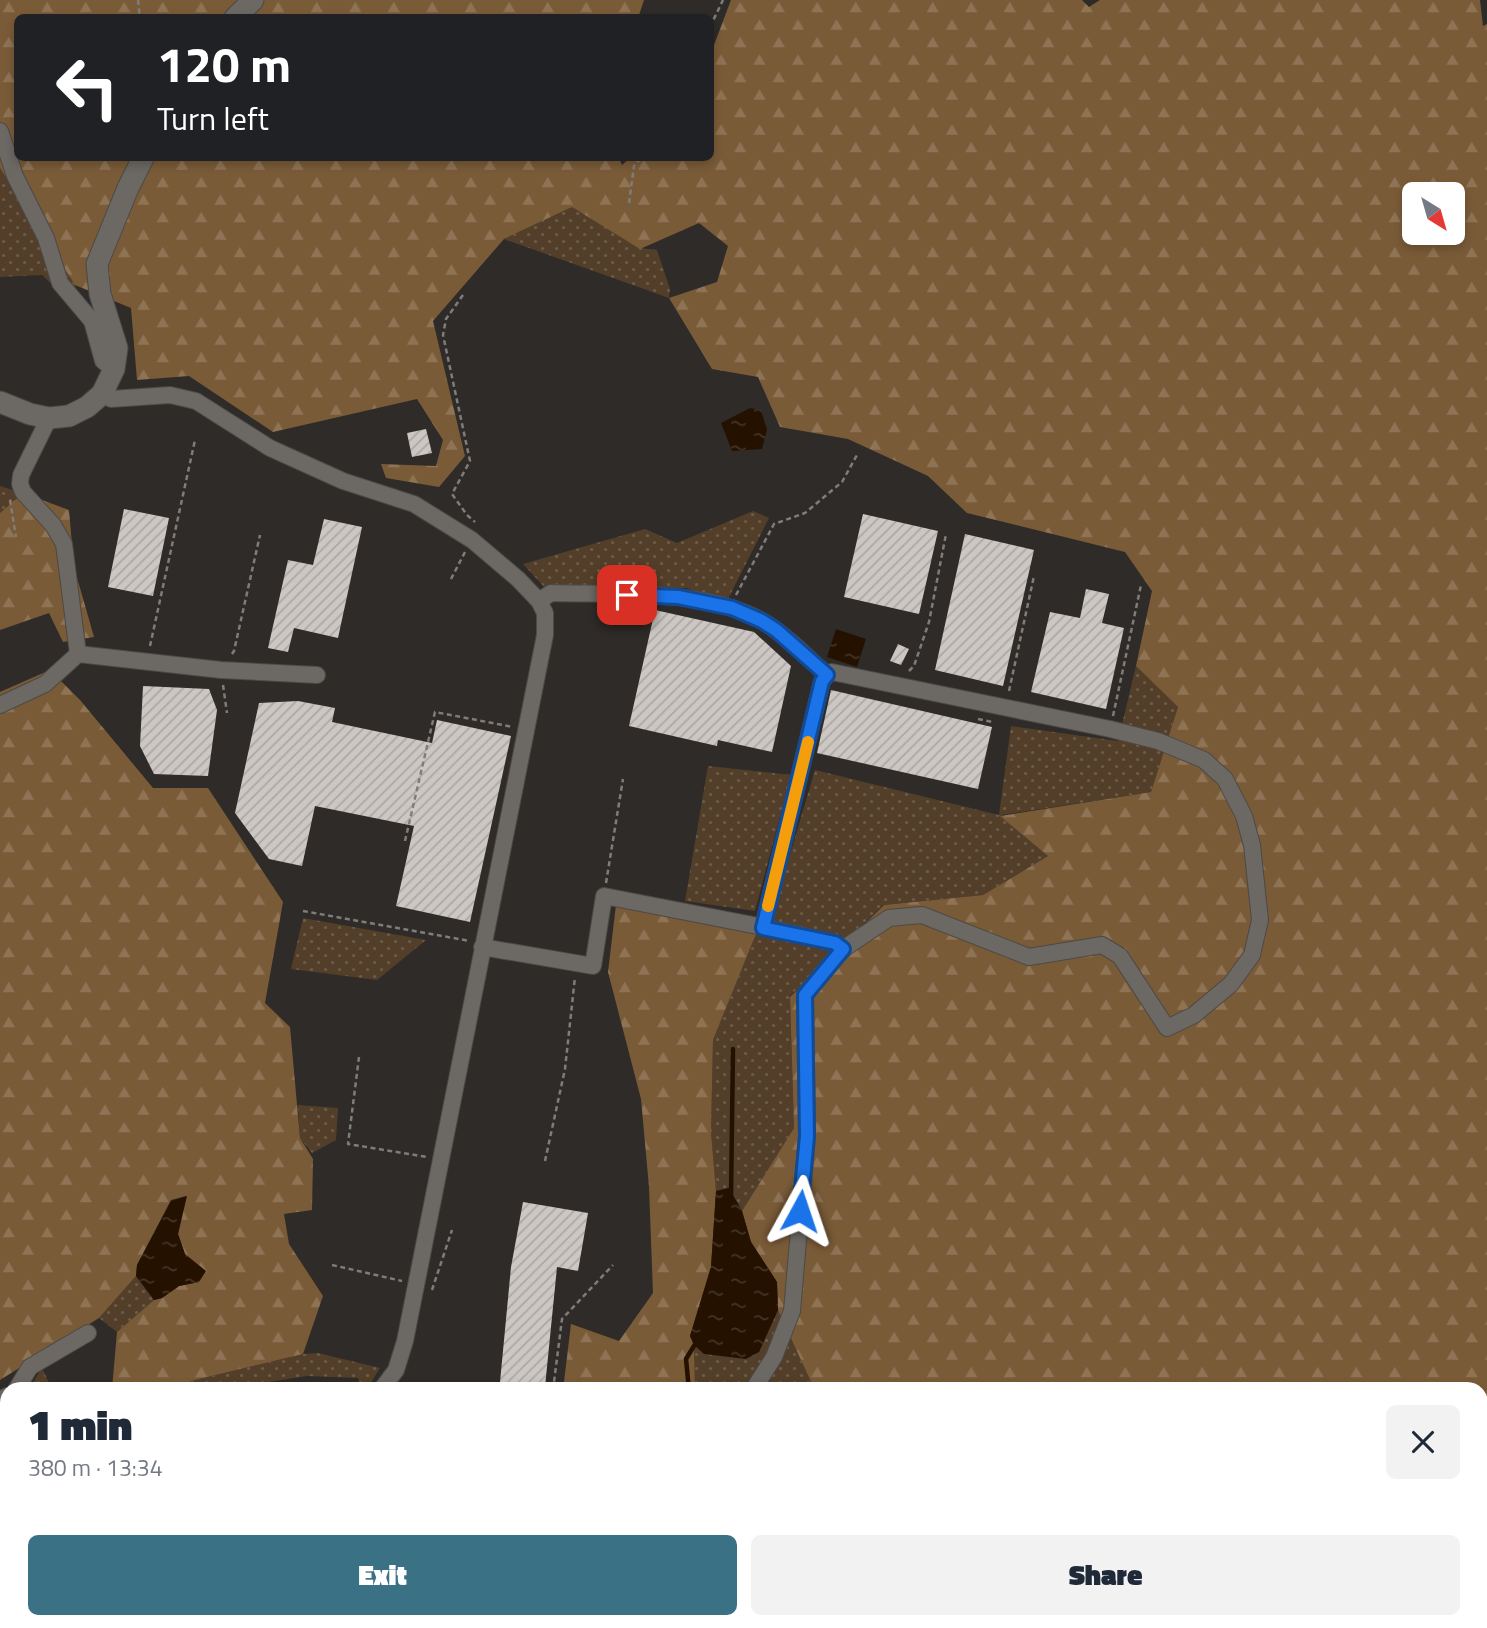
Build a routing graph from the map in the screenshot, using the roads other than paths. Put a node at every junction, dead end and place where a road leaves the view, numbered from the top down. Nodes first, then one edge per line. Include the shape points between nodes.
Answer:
1 (253, 0) edge
2 (239, 14) edge
3 (0, 131) edge
4 (142, 161) edge
5 (114, 369) junction
6 (102, 394) junction
7 (0, 402) edge
8 (49, 418) junction
9 (539, 601) junction
10 (78, 654) junction
11 (317, 675) dead end
12 (827, 675) junction
13 (0, 705) edge
14 (763, 928) junction
15 (482, 947) junction
16 (843, 949) junction
17 (88, 1333) dead end
18 (21, 1382) edge
19 (388, 1382) edge
20 (758, 1382) edge

1 - 2 street
3 - 5 street via 60,283 92,321 103,361
4 - 5 street via 97,264 100,294 117,348
5 - 6 street
6 - 8 street via 87,407
6 - 9 street via 111,399 170,395 196,401 270,448 342,481 414,504 472,540
7 - 8 street
8 - 10 street via 20,484 64,544
9 - 12 street via 551,593 678,597 732,608 776,630
9 - 15 street via 545,613 545,635
10 - 11 street
10 - 13 street via 45,684
12 - 14 street
12 - 16 street via 832,672 1110,729 1158,741 1204,760 1225,779 1244,816 1260,920 1252,955 1231,984 1194,1015 1167,1028 1120,956 1102,945 1029,957 922,915 889,918
14 - 15 street via 604,896 593,966
14 - 16 street via 835,943
15 - 19 street via 405,1341
16 - 20 street via 805,995 807,1136 792,1311 774,1357
17 - 18 street via 30,1367

